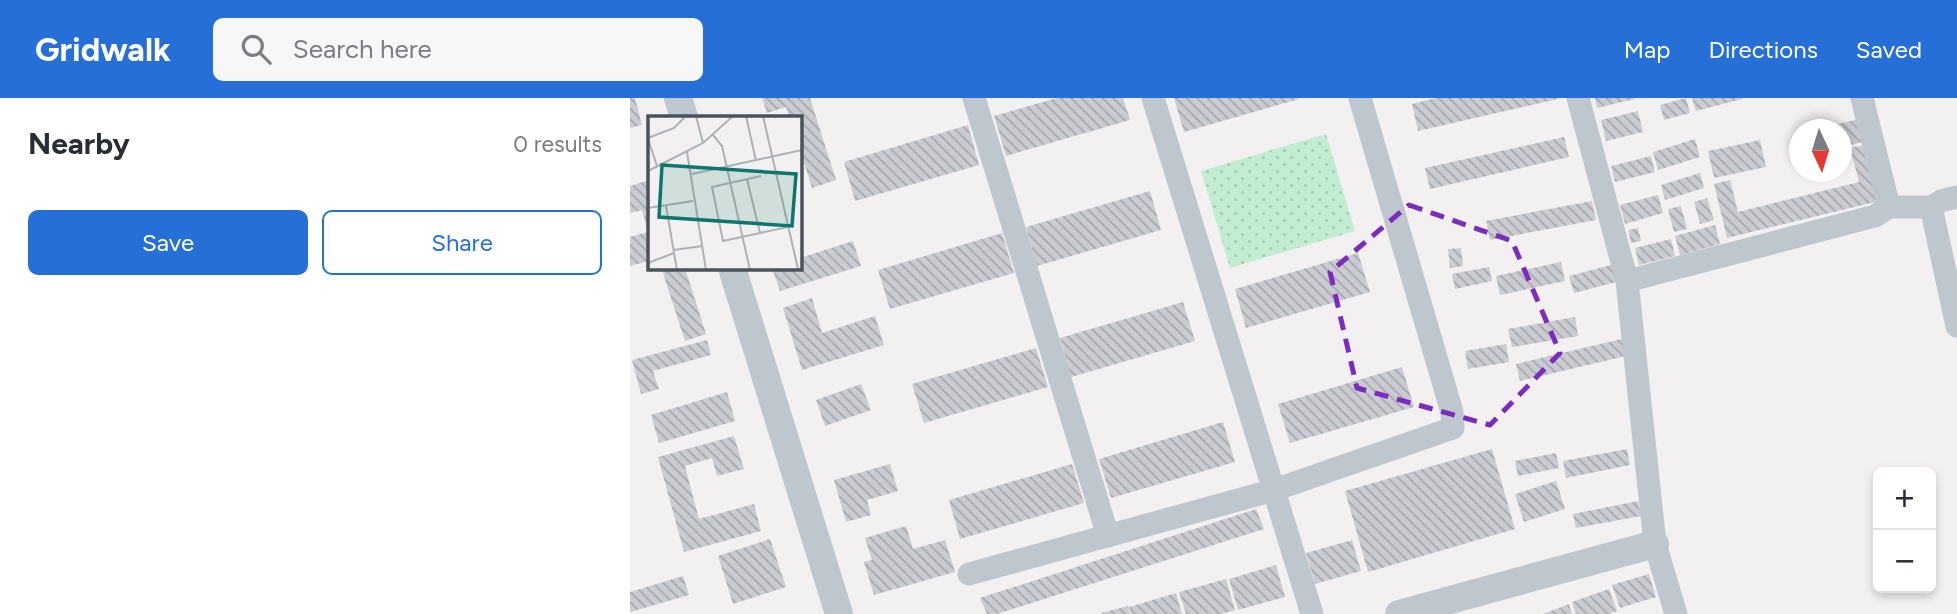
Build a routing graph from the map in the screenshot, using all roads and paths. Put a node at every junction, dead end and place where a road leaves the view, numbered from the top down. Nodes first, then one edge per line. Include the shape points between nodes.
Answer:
1 (678, 98) edge
2 (974, 98) edge
3 (1153, 98) edge
4 (1360, 98) edge
5 (1578, 98) edge
6 (1862, 98) edge
7 (684, 116) edge
8 (1957, 197) edge
9 (1889, 207) junction
10 (1931, 207) junction
11 (733, 270) edge
12 (1627, 281) junction
13 (1957, 326) edge
14 (1274, 489) junction
15 (1108, 536) junction
16 (1655, 544) junction
17 (969, 574) dead end
18 (838, 614) edge
19 (1312, 614) edge
20 (1399, 614) edge
21 (1676, 614) edge

1 - 7 street
2 - 15 street
3 - 14 street
4 - 14 street via 1453,428
5 - 12 street
6 - 9 street
8 - 10 street
9 - 10 street
9 - 12 street via 1875,215
10 - 13 street
11 - 18 street
12 - 16 street
14 - 15 street
14 - 19 street
15 - 17 street
16 - 20 street
16 - 21 street

